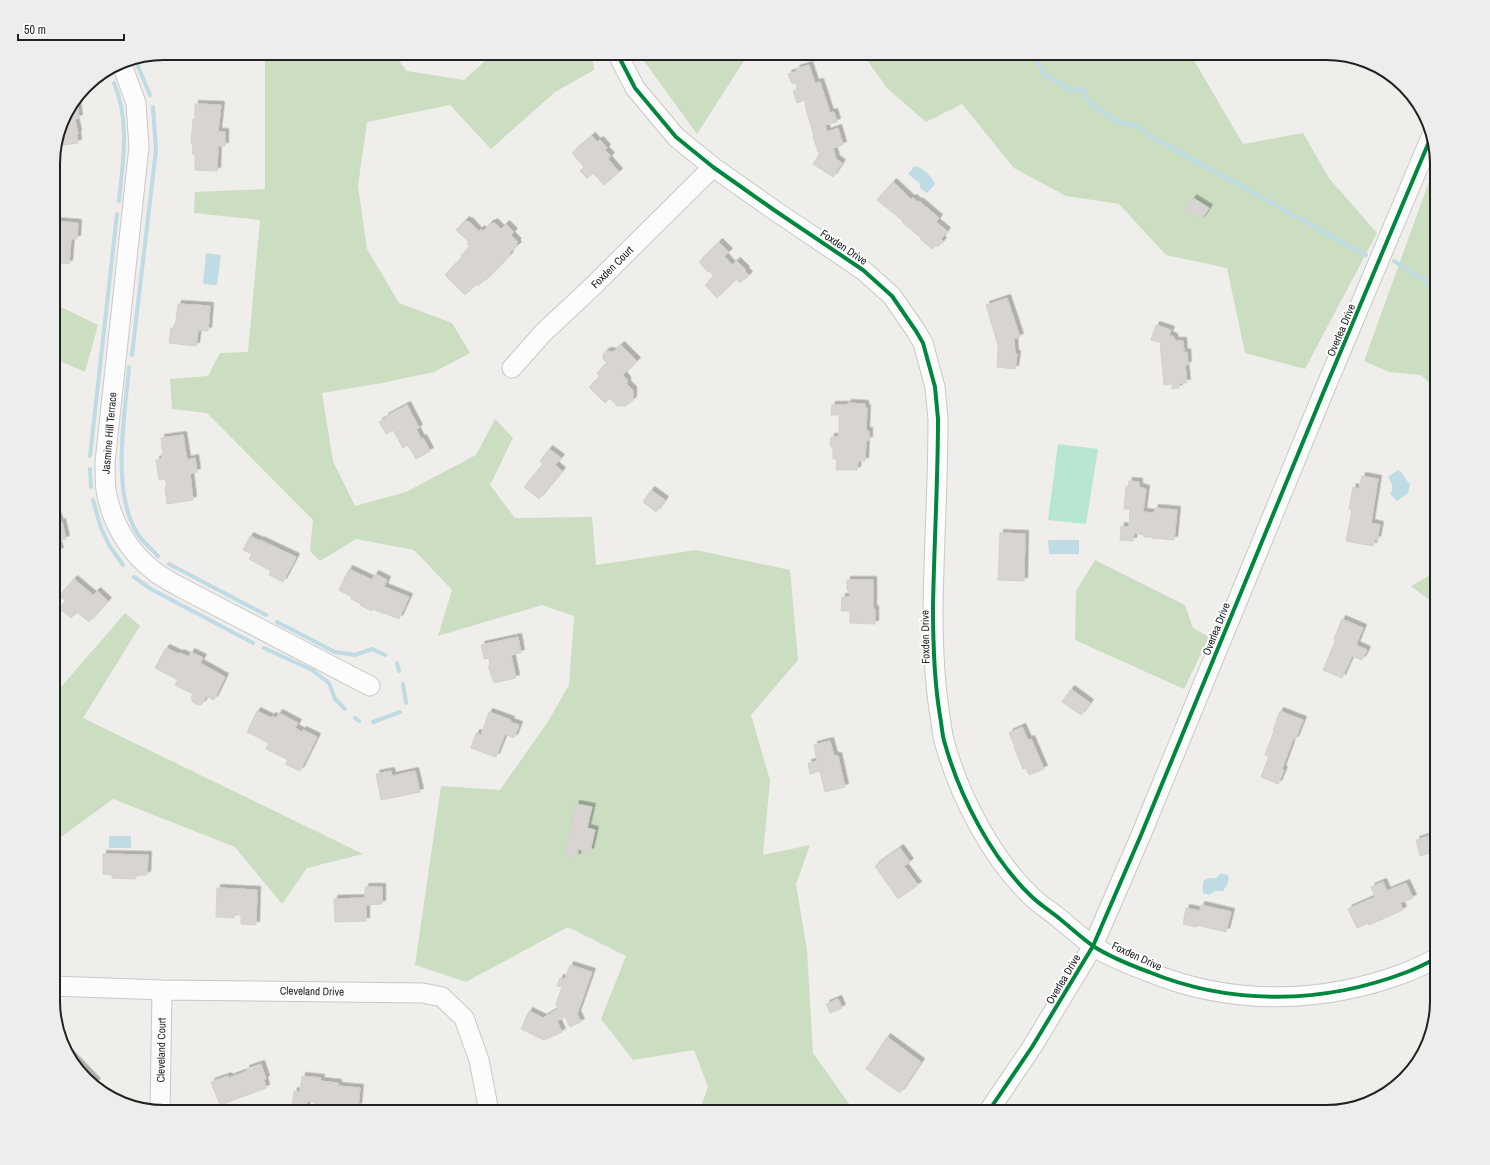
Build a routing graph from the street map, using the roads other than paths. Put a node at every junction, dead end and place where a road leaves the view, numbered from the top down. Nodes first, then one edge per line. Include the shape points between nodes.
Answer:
1 (621, 60) edge
2 (123, 69) edge
3 (1428, 144) edge
4 (713, 167) junction
5 (512, 368) dead end
6 (370, 686) dead end
7 (1093, 946) junction
8 (1430, 961) edge
9 (60, 986) edge
10 (162, 990) junction
11 (160, 1105) edge
12 (488, 1105) edge
13 (993, 1105) edge

1 - 4 street, Foxden Drive via 636,88 676,137
2 - 6 street, Jasmine Hill Terrace via 136,103 139,147 104,462 106,489 115,521 124,539 154,572
3 - 7 street, Overlea Drive
4 - 5 street, Foxden Court via 544,333
4 - 7 street, Foxden Drive via 863,270 892,296 922,343 935,387 938,419 933,639 936,692 944,743 962,794 1001,862 1030,896
7 - 8 street, Foxden Drive via 1162,978 1188,986 1258,997 1306,996 1351,990 1380,982
7 - 13 street, Overlea Drive via 1032,1047
9 - 10 street, Cleveland Drive
10 - 11 street, Cleveland Court
10 - 12 street, Cleveland Drive via 423,993 442,997 464,1018 479,1060

